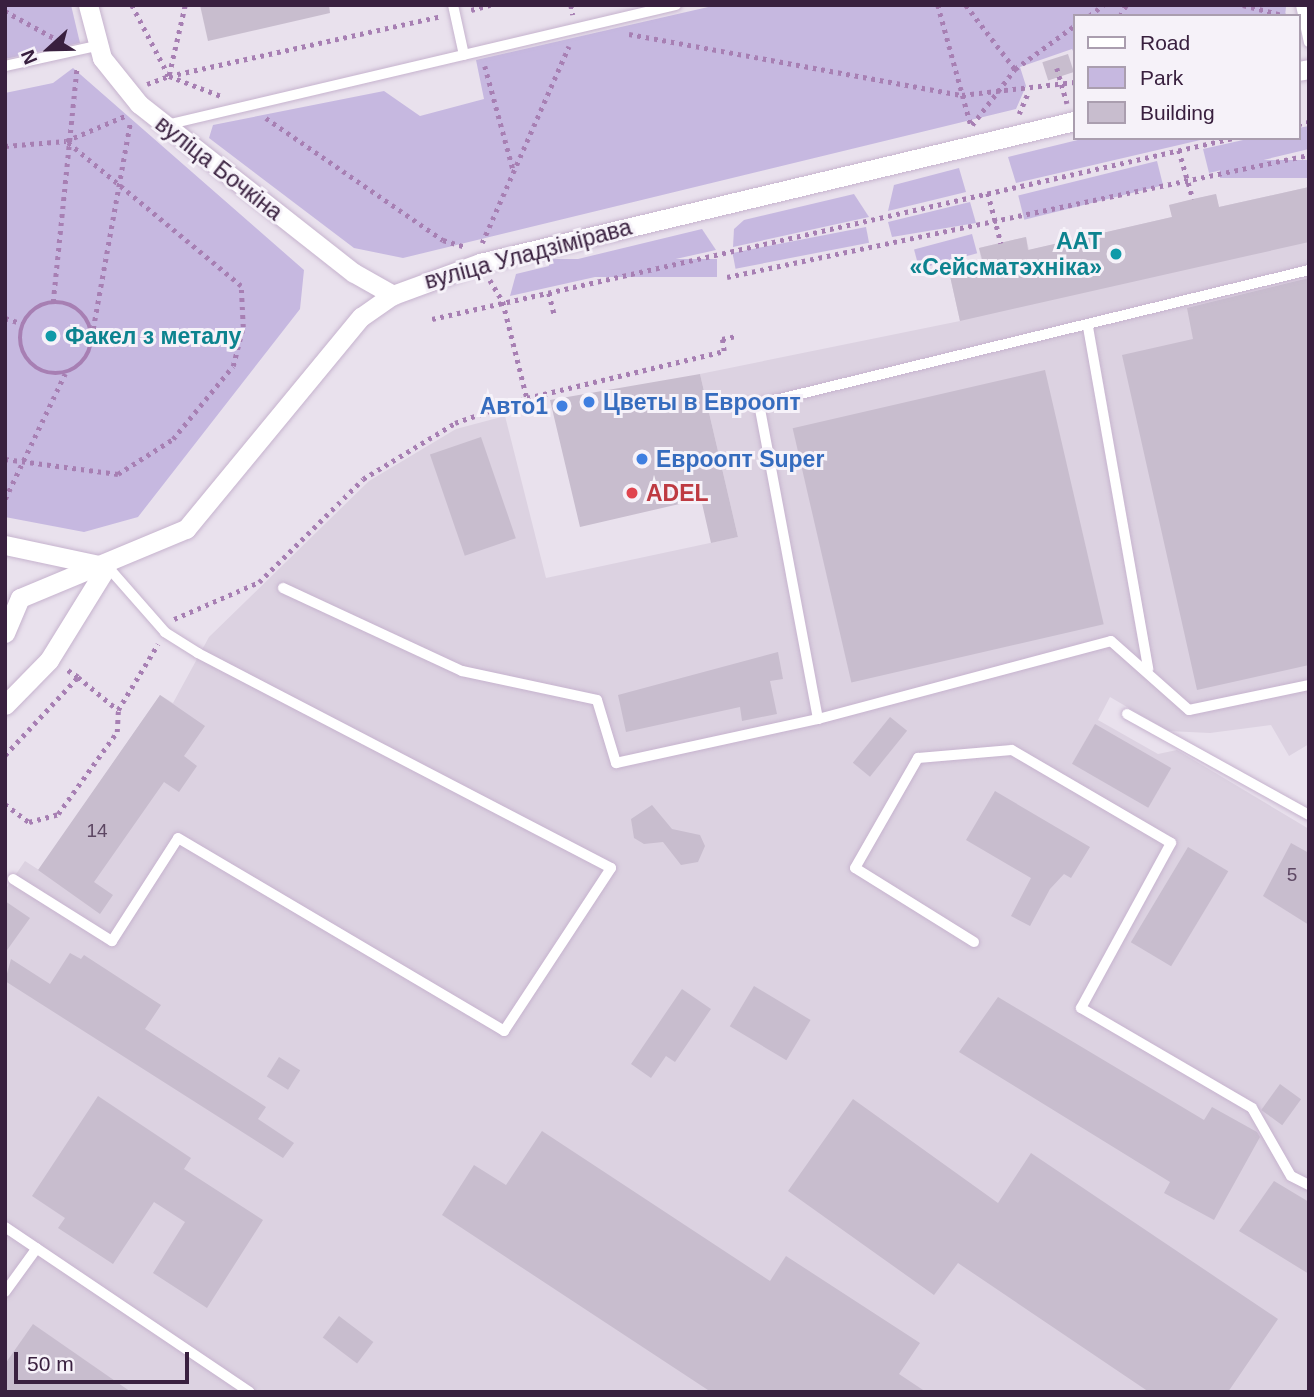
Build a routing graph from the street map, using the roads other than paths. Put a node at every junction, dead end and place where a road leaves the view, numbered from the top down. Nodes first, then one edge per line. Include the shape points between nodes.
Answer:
1 (88, 5) edge
2 (676, 5) edge
3 (1301, 5) edge
4 (454, 9) edge
5 (1309, 42) edge
6 (88, 49) junction
7 (464, 55) junction
8 (5, 66) edge
9 (1072, 122) edge
10 (164, 125) junction
11 (1309, 270) edge
12 (393, 295) junction
13 (1088, 327) junction
14 (5, 545) edge
15 (107, 566) junction
16 (283, 588) dead end
17 (5, 633) edge
18 (1148, 669) junction
19 (1309, 685) edge
20 (5, 705) edge
21 (1126, 714) dead end
22 (818, 719) junction
23 (1309, 814) edge
24 (13, 878) dead end
25 (974, 942) dead end
26 (1309, 1185) edge
27 (5, 1227) edge
28 (37, 1248) junction
29 (5, 1292) edge
30 (250, 1392) edge

1 - 6 main road, вуліца Бочкіна
2 - 7 lane
3 - 5 lane
4 - 7 lane
6 - 8 lane
6 - 10 main road, вуліца Бочкіна
7 - 10 lane
9 - 12 main road, вуліца Уладзімірава via 494,260
10 - 12 main road, вуліца Бочкіна via 354,273
11 - 13 lane
12 - 15 main road, вуліца Уладзімірава via 361,317 322,362 206,511 166,541
13 - 18 lane
13 - 22 lane via 759,404
14 - 15 main road
15 - 17 main road, вуліца Уладзімірава via 56,578 20,598
15 - 20 main road via 49,660
15 - 24 lane via 165,632 611,868 504,1031 178,838 112,941
16 - 22 lane via 462,671 597,700 615,763
18 - 19 lane via 1189,710
18 - 22 lane via 1111,641
21 - 23 lane
25 - 26 lane via 855,868 918,758 1012,750 1171,844 1081,1008 1252,1108 1291,1176
27 - 28 lane
28 - 29 lane
28 - 30 lane

